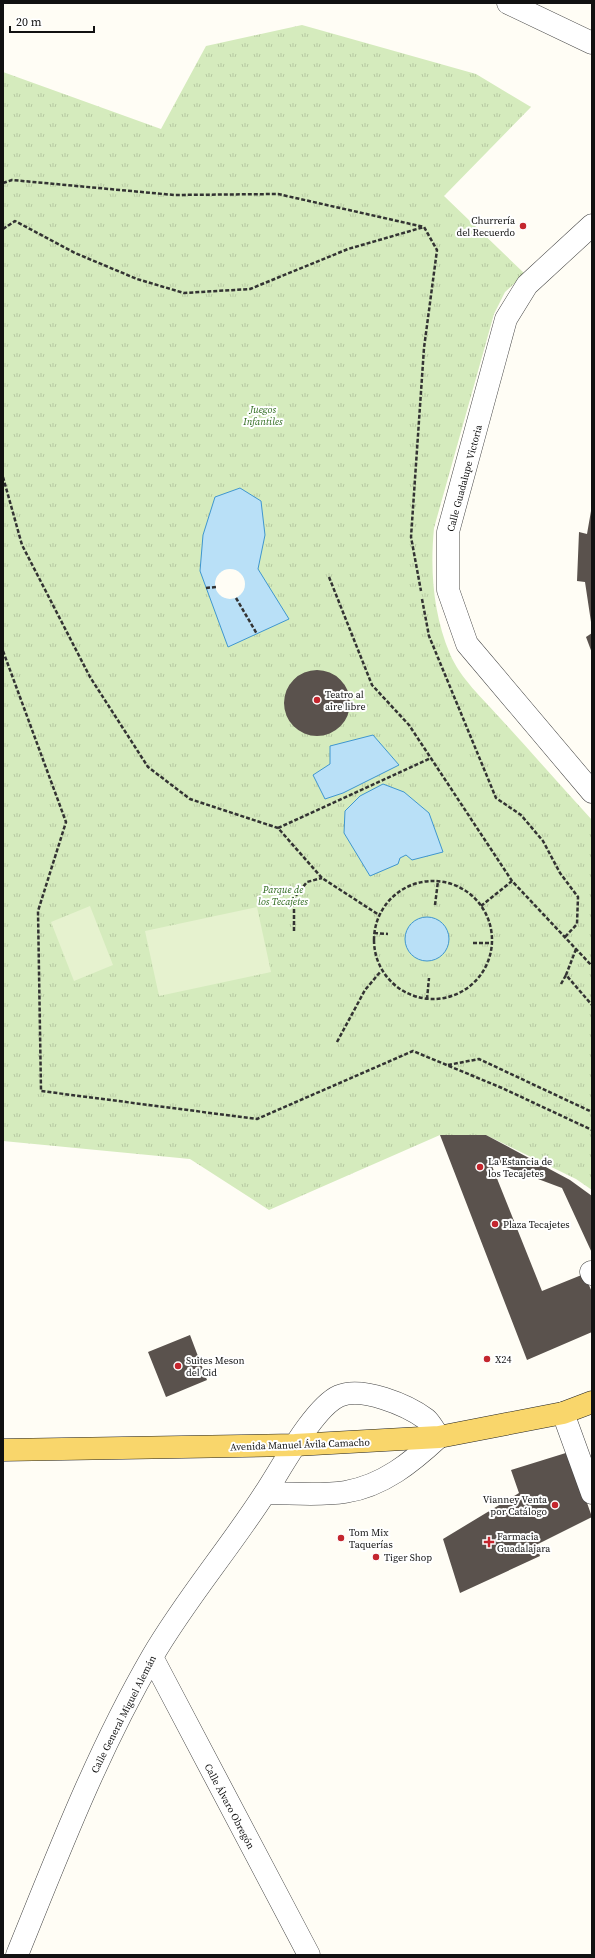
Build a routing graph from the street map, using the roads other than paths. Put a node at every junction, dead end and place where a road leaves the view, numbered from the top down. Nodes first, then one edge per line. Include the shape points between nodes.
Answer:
1 (508, 3) edge
2 (592, 43) edge
3 (592, 225) edge
4 (592, 792) edge
5 (592, 1402) edge
6 (563, 1413) junction
7 (439, 1438) junction
8 (295, 1446) junction
9 (3, 1450) edge
10 (265, 1493) junction
11 (592, 1493) edge
12 (152, 1657) junction
13 (16, 1955) edge
14 (309, 1955) edge

1 - 2 street
3 - 4 street, Calle Guadalupe Victoria via 528,285 506,319 448,532 448,590 467,644
5 - 6 main road, Avenida Manuel Ávila Camacho
6 - 7 main road, Avenida Manuel Ávila Camacho
6 - 11 street
7 - 8 main road, Avenida Manuel Ávila Camacho
7 - 8 street, Calle General Miguel Alemán via 427,1420 412,1410 372,1396 351,1393 340,1396 321,1409
7 - 10 street via 408,1466 359,1488 332,1493
8 - 9 main road, Avenida Manuel Ávila Camacho
8 - 10 street, Calle General Miguel Alemán
10 - 12 street, Calle General Miguel Alemán
12 - 13 street, Calle General Miguel Alemán via 91,1776
12 - 14 street, Calle Álvaro Obregón

